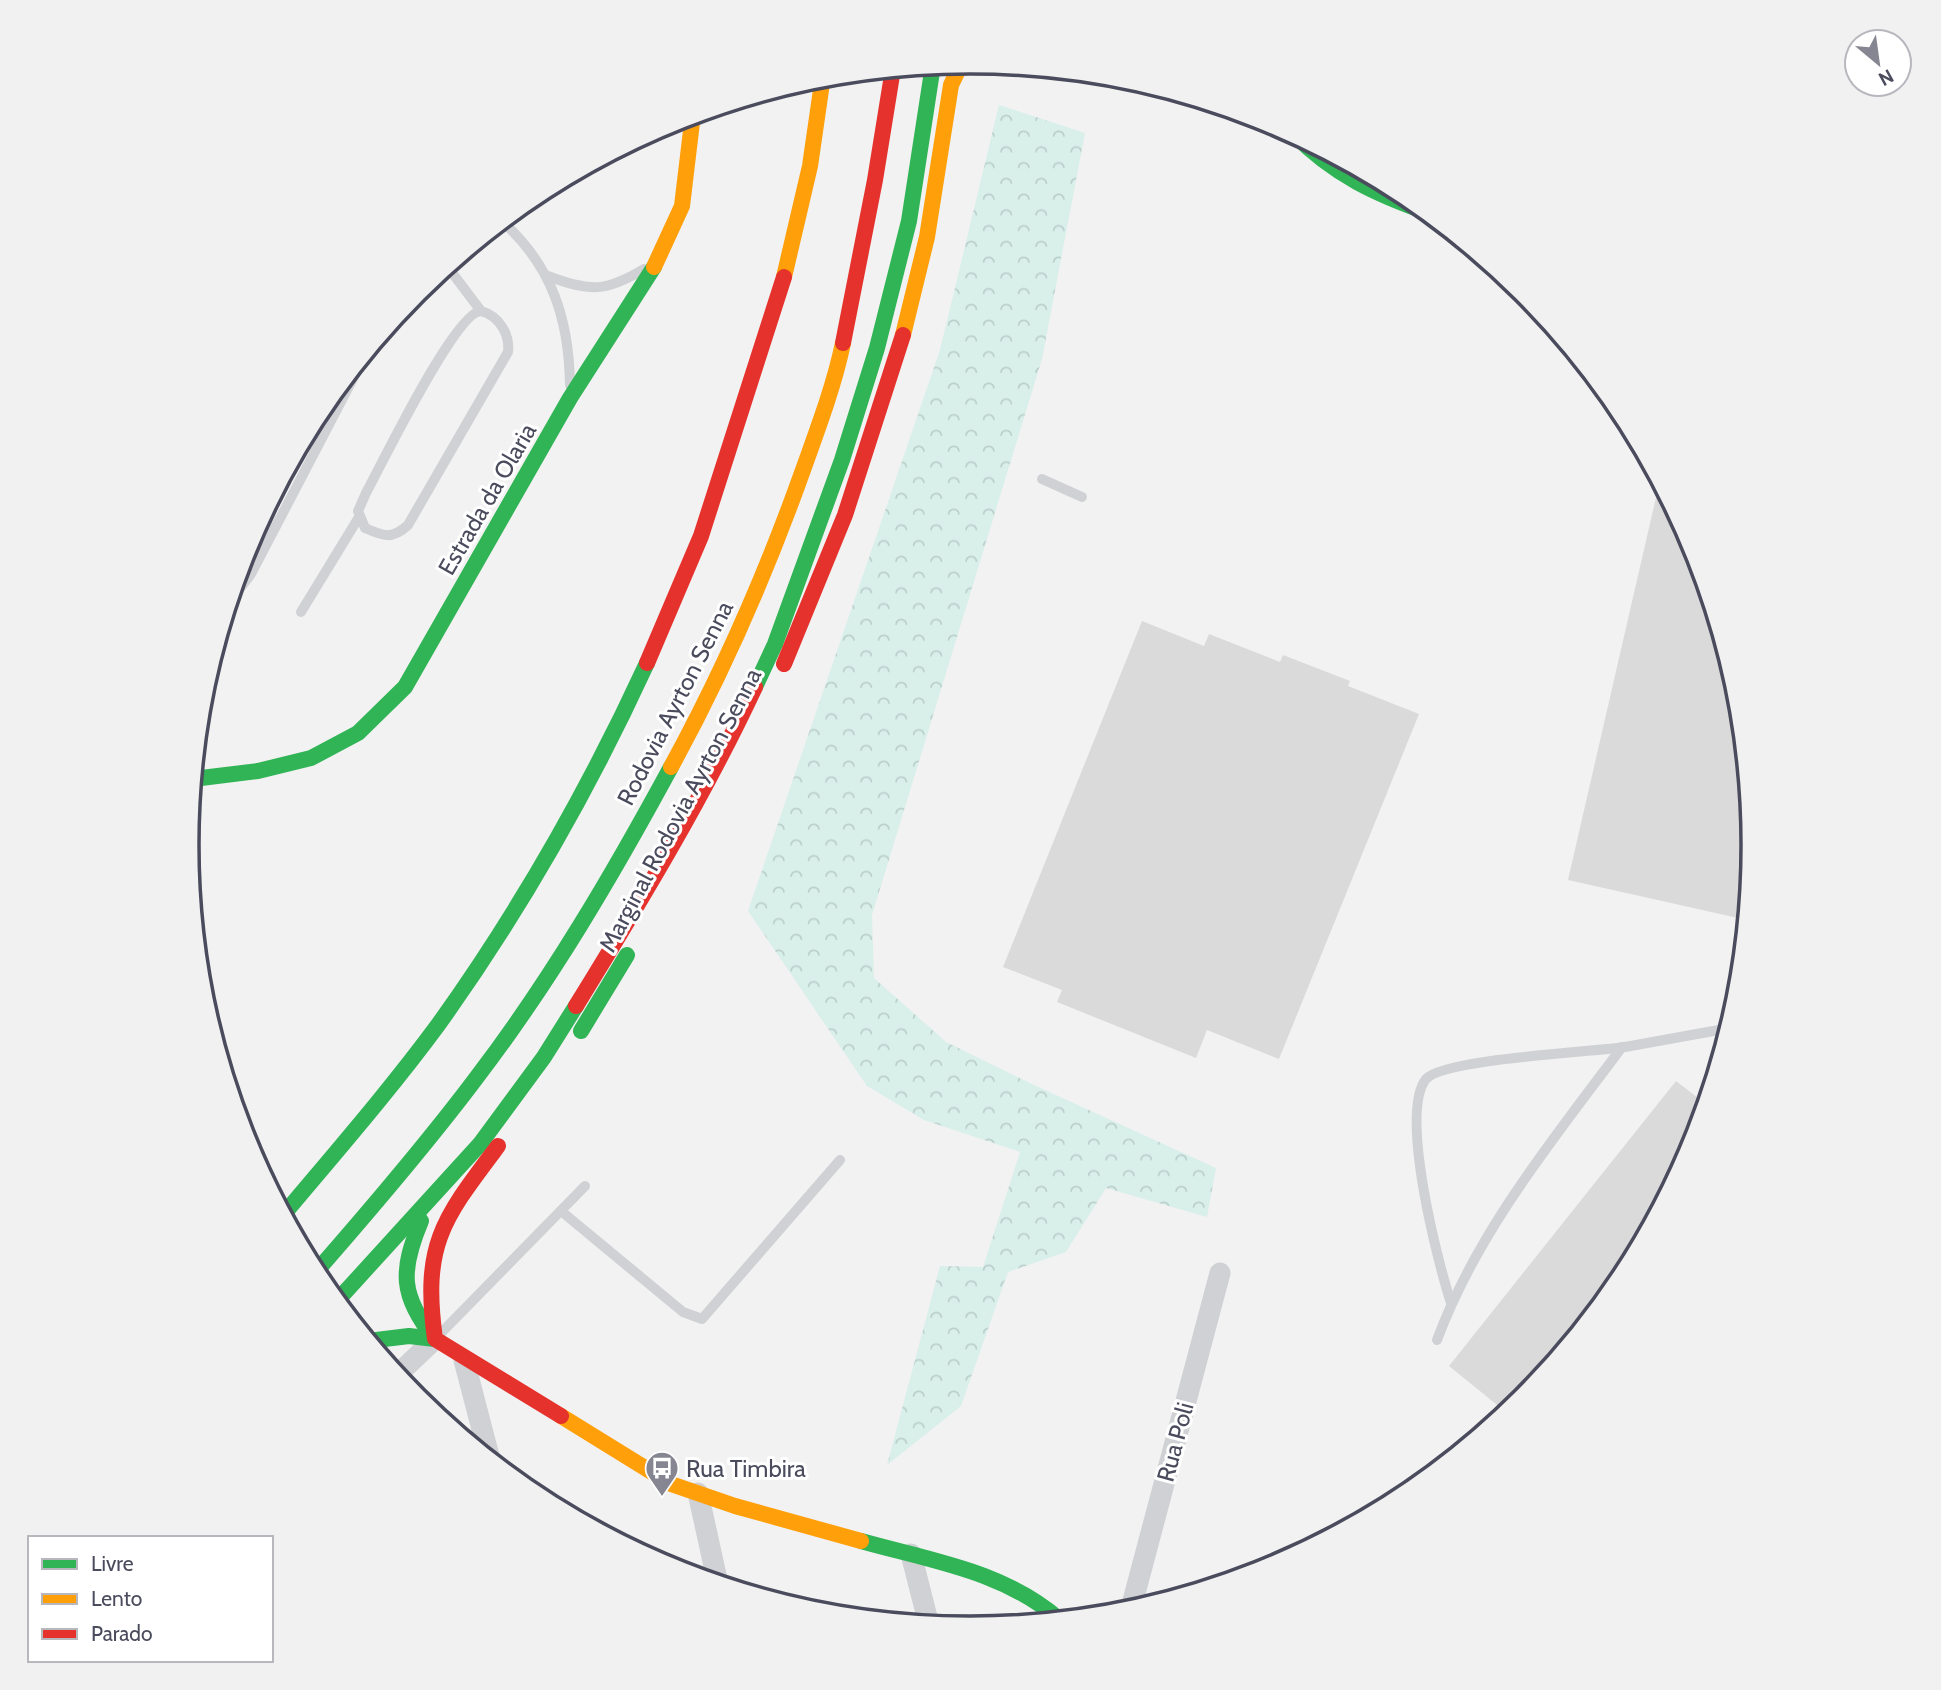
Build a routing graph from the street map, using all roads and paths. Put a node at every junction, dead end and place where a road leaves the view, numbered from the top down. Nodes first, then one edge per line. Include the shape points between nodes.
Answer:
1 (956, 74) edge
2 (931, 75) edge
3 (892, 78) edge
4 (822, 88) edge
5 (692, 126) edge
6 (1316, 155) edge
7 (1367, 184) edge
8 (1372, 191) junction
9 (1388, 197) edge
10 (508, 228) edge
11 (659, 260) junction
12 (453, 274) edge
13 (548, 276) junction
14 (481, 311) junction
15 (346, 392) edge
16 (570, 398) junction
17 (1042, 479) dead end
18 (1082, 497) dead end
19 (359, 517) junction
20 (247, 580) edge
21 (301, 612) dead end
22 (780, 673) dead end
23 (738, 760) dead end
24 (203, 778) edge
25 (1719, 1030) edge
26 (1622, 1047) junction
27 (839, 1160) dead end
28 (585, 1186) dead end
29 (431, 1201) junction
30 (290, 1207) edge
31 (561, 1211) junction
32 (323, 1264) edge
33 (1220, 1273) dead end
34 (343, 1294) edge
35 (1451, 1303) junction
36 (435, 1339) junction
37 (378, 1340) edge
38 (1437, 1340) dead end
39 (464, 1360) junction
40 (404, 1369) edge
41 (486, 1445) edge
42 (698, 1493) junction
43 (911, 1554) junction
44 (716, 1573) edge
45 (1133, 1599) edge
46 (1051, 1612) edge
47 (926, 1615) edge

1 - 22 main road, Marginal Rodovia Ayrton Senna via 923,256 896,365 837,535
2 - 29 main road, Marginal Rodovia Ayrton Senna via 895,284 842,460 775,645 734,732 645,895 544,1057 481,1144
3 - 32 main road, Rodovia Ayrton Senna via 882,155 832,387 768,565 709,695 553,971 375,1208
4 - 30 main road, Rodovia Ayrton Senna via 807,186 766,345 689,568 618,725 537,873 454,1001
5 - 11 main road, Estrada da Olaria via 682,206
6 - 8 main road via 1350,183
7 - 8 main road
8 - 9 main road
10 - 13 lane
11 - 13 lane via 603,289 574,286
11 - 16 main road, Estrada da Olaria
12 - 14 lane
13 - 16 lane via 566,334
14 - 19 lane via 468,316 449,340 366,493
14 - 19 lane via 503,327 508,352 408,525 385,537 365,528
15 - 20 lane
16 - 24 main road, Estrada da Olaria via 405,687 380,716 342,746 308,761
17 - 18 lane
19 - 21 lane
23 - 36 main road, Marginal Rodovia Ayrton Senna via 641,933 544,1085 437,1233 429,1281
25 - 26 lane
26 - 35 lane via 1497,1218
26 - 35 lane via 1476,1064 1428,1077 1421,1089 1417,1138 1435,1253
27 - 31 lane via 702,1319 683,1312
28 - 31 lane
29 - 34 main road, Marginal Rodovia Ayrton Senna
29 - 36 main road via 403,1266 416,1318
31 - 36 lane
33 - 45 street, Rua Poli
35 - 38 lane
36 - 37 main road
36 - 39 main road
36 - 40 street
39 - 41 street
39 - 42 main road via 671,1484
42 - 43 main road
42 - 44 street
43 - 46 main road via 999,1579
43 - 47 street

